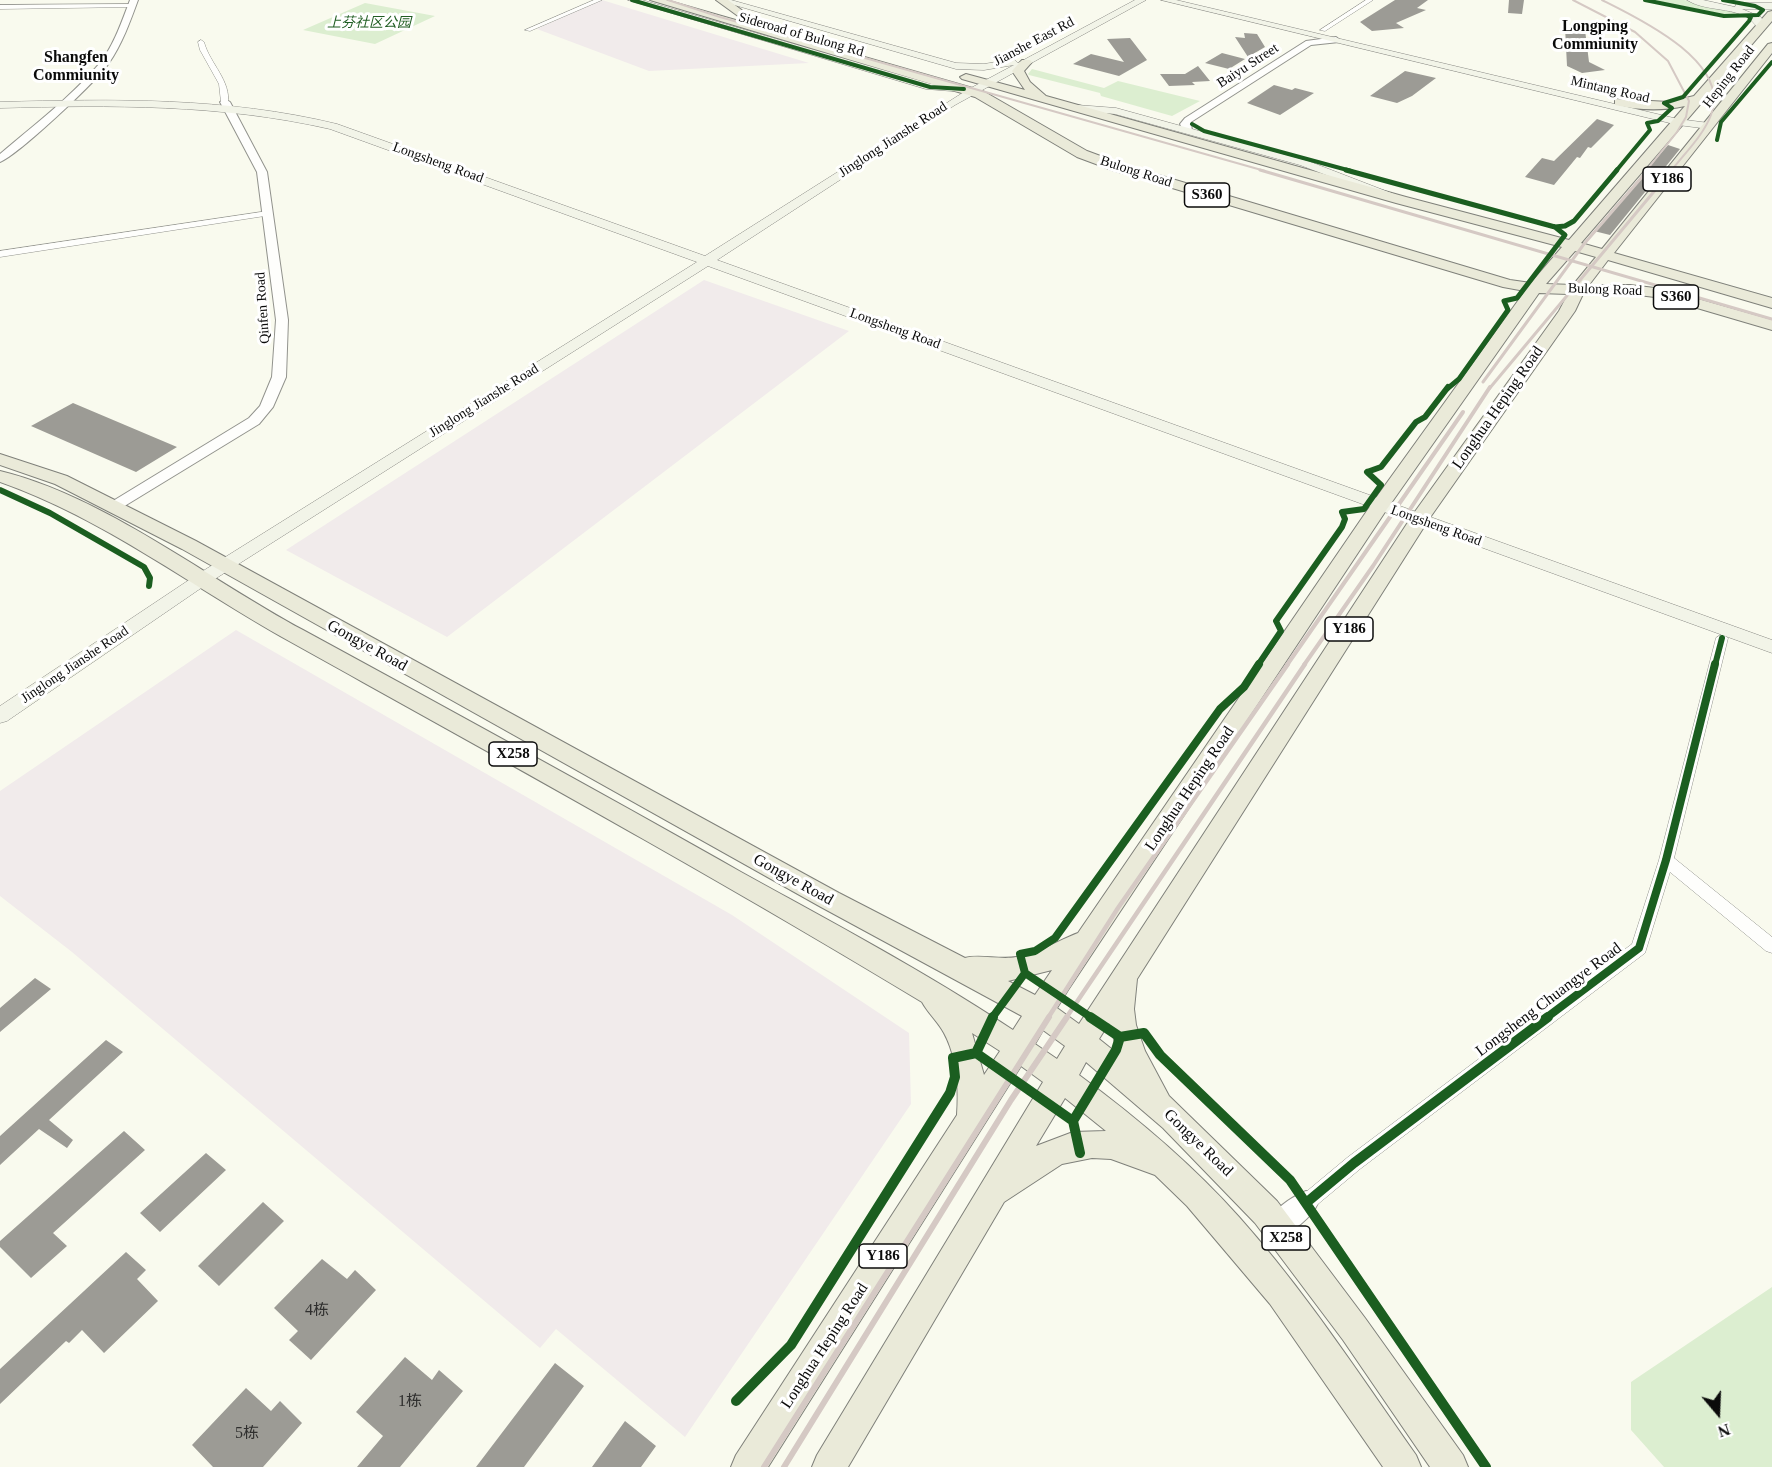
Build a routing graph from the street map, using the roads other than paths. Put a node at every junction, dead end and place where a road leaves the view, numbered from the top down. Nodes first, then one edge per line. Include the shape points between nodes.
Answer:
1 (599, 0) edge
2 (632, 0) edge
3 (655, 0) edge
4 (693, 0) edge
5 (721, 0) edge
6 (1131, 0) edge
7 (1142, 0) edge
8 (1164, 0) edge
9 (1194, 0) edge
10 (1370, 0) edge
11 (1691, 0) edge
12 (1705, 0) edge
13 (132, 3) edge
14 (0, 6) edge
15 (1772, 6) edge
16 (742, 14) junction
17 (1772, 14) edge
18 (1761, 27) junction
19 (528, 30) dead end
20 (1323, 30) junction
21 (1297, 31) junction
22 (1336, 40) junction
23 (201, 42) dead end
24 (1770, 50) edge
25 (1020, 62) junction
26 (956, 66) junction
27 (975, 86) junction
28 (1698, 99) junction
29 (1047, 100) junction
30 (68, 101) junction
31 (0, 103) edge
32 (226, 104) junction
33 (1623, 106) junction
34 (1077, 108) junction
35 (1680, 120) junction
36 (1165, 124) junction
37 (1709, 126) junction
38 (1188, 130) junction
39 (1666, 135) junction
40 (0, 159) edge
41 (1401, 200) junction
42 (268, 213) junction
43 (1594, 218) junction
44 (1509, 228) junction
45 (1624, 232) junction
46 (1571, 244) junction
47 (0, 254) edge
48 (707, 256) junction
49 (1606, 256) junction
50 (1455, 268) junction
51 (1675, 276) junction
52 (1534, 288) junction
53 (1578, 289) junction
54 (1648, 291) junction
55 (1772, 303) edge
56 (1567, 311) junction
57 (1516, 314) junction
58 (1771, 325) edge
59 (0, 459) edge
60 (0, 476) edge
61 (1383, 502) junction
62 (113, 507) junction
63 (1422, 516) junction
64 (218, 562) junction
65 (195, 576) junction
66 (1723, 634) junction
67 (1772, 637) edge
68 (1772, 647) edge
69 (0, 701) edge
70 (0, 716) edge
71 (1666, 860) junction
72 (1090, 937) junction
73 (1772, 946) edge
74 (952, 964) junction
75 (1126, 974) junction
76 (923, 987) junction
77 (1039, 1011) junction
78 (1083, 1042) junction
79 (1018, 1046) junction
80 (1062, 1077) junction
81 (1173, 1118) junction
82 (971, 1119) junction
83 (1182, 1180) junction
84 (987, 1201) junction
85 (1306, 1203) joint
86 (1277, 1226) junction
87 (748, 1467) edge
88 (829, 1467) edge
89 (1404, 1467) edge
90 (1452, 1467) edge

1 - 19 street
2 - 27 main road, Sideroad of Bulong Rd via 930,87
3 - 27 main road, Bulong Road / S360
4 - 16 main road, Bulong Road / S360
5 - 16 main road
5 - 26 main road, Sideroad of Bulong Rd
6 - 25 main road, Jianshe East Rd
7 - 25 main road, Jianshe East Rd
8 - 21 main road, Mintang Road
9 - 20 main road, Mintang Road
10 - 20 street
11 - 18 main road via 1744,12 1758,19
12 - 15 main road via 1749,8
13 - 14 street
13 - 30 street via 105,63
16 - 27 main road, Bulong Road / S360
17 - 18 main road, Heping Road / Y186
18 - 28 main road, Heping Road / Y186
20 - 33 main road, Mintang Road
21 - 22 main road, Mintang Road
21 - 36 street, Baiyu Street via 1306,37 1304,41
22 - 33 main road, Mintang Road
22 - 38 street, Baiyu Street via 1309,43 1188,120
23 - 32 street via 223,84
24 - 37 main road, Heping Road / Y186
25 - 26 main road, Sideroad of Bulong Rd
25 - 27 main road, Jianshe East Rd
25 - 29 main road via 1020,78
26 - 27 main road
27 - 29 main road, Bulong Road / S360
27 - 48 main road, Jinglong Jianshe Road
27 - 50 main road, Bulong Road / S360 via 985,97 1082,154
28 - 33 main road via 1677,105
28 - 35 main road, Heping Road / Y186
29 - 34 main road, Bulong Road / S360
30 - 31 main road, Longsheng Road
30 - 32 main road, Longsheng Road
30 - 40 street
32 - 42 street, Qinfen Road via 260,165
32 - 48 main road, Longsheng Road via 284,114 354,133
33 - 35 main road, Mintang Road
33 - 39 main road via 1653,122
34 - 36 main road via 1106,109
34 - 41 main road, Bulong Road / S360
35 - 37 main road, Mintang Road
35 - 39 main road, Heping Road / Y186
36 - 38 main road, Bulong Road
37 - 45 main road, Longhua Heping Road / Y186
38 - 41 main road, Bulong Road via 1327,170
39 - 43 main road, Longhua Heping Road / Y186
41 - 44 main road, Bulong Road / S360
42 - 47 street
42 - 62 street, Qinfen Road via 282,346 279,377 266,407 254,421
43 - 44 main road via 1558,230
43 - 46 main road, Longhua Heping Road / Y186
44 - 46 main road, Bulong Road / S360
45 - 49 main road, Longhua Heping Road / Y186
45 - 51 main road via 1636,253
46 - 49 main road, Bulong Road / S360
46 - 52 main road, Longhua Heping Road / Y186
48 - 61 main road, Longsheng Road
48 - 64 main road, Jinglong Jianshe Road
49 - 51 main road, Bulong Road / S360
49 - 53 main road, Longhua Heping Road / Y186
50 - 52 main road, Bulong Road / S360
50 - 57 main road via 1505,296
51 - 55 main road, Bulong Road / S360
52 - 53 main road, Bulong Road / S360
52 - 57 main road, Longhua Heping Road / Y186
53 - 54 main road, Bulong Road / S360
53 - 56 main road, Longhua Heping Road / Y186
54 - 56 main road via 1598,298
54 - 58 main road, Bulong Road / S360
56 - 63 main road, Longhua Heping Road / Y186
57 - 61 main road, Longhua Heping Road / Y186
59 - 62 main road, Gongye Road / X258 via 61,480
60 - 65 main road, Gongye Road / X258 via 50,494
61 - 63 main road, Longsheng Road
61 - 72 main road, Longhua Heping Road / Y186
62 - 64 main road, Gongye Road / X258
63 - 66 main road, Longsheng Road
63 - 67 main road, Longsheng Road
63 - 75 main road, Longhua Heping Road / Y186
64 - 65 main road, Jinglong Jianshe Road
64 - 74 main road, Gongye Road / X258
65 - 69 main road, Jinglong Jianshe Road
65 - 70 main road, Jinglong Jianshe Road
65 - 76 main road, Gongye Road / X258
66 - 68 main road, Longsheng Road
66 - 71 street, Longsheng Chuangye Road
71 - 73 street
71 - 85 street, Longsheng Chuangye Road via 1642,943 1636,951
72 - 74 main road via 1055,957 1012,970 980,970
72 - 77 main road, Longhua Heping Road / Y186
74 - 77 main road, Gongye Road / X258
75 - 78 main road, Longhua Heping Road / Y186
75 - 81 main road via 1120,1007 1131,1048 1149,1086
76 - 79 main road, Gongye Road / X258
76 - 82 main road via 951,1020 967,1054 972,1082
77 - 78 main road, Gongye Road / X258
77 - 79 main road, Longhua Heping Road / Y186
78 - 80 main road, Longhua Heping Road / Y186
78 - 81 main road, Gongye Road / X258
79 - 80 main road, Gongye Road / X258
79 - 82 main road, Longhua Heping Road / Y186
80 - 83 main road, Gongye Road / X258
80 - 84 main road, Longhua Heping Road / Y186
81 - 86 main road, Gongye Road / X258
82 - 87 main road, Longhua Heping Road / Y186
83 - 84 main road via 1130,1150 1088,1142 1043,1157
83 - 89 main road, Gongye Road / X258 via 1270,1277
84 - 88 main road, Longhua Heping Road / Y186
85 - 86 street
86 - 90 main road, Gongye Road / X258

